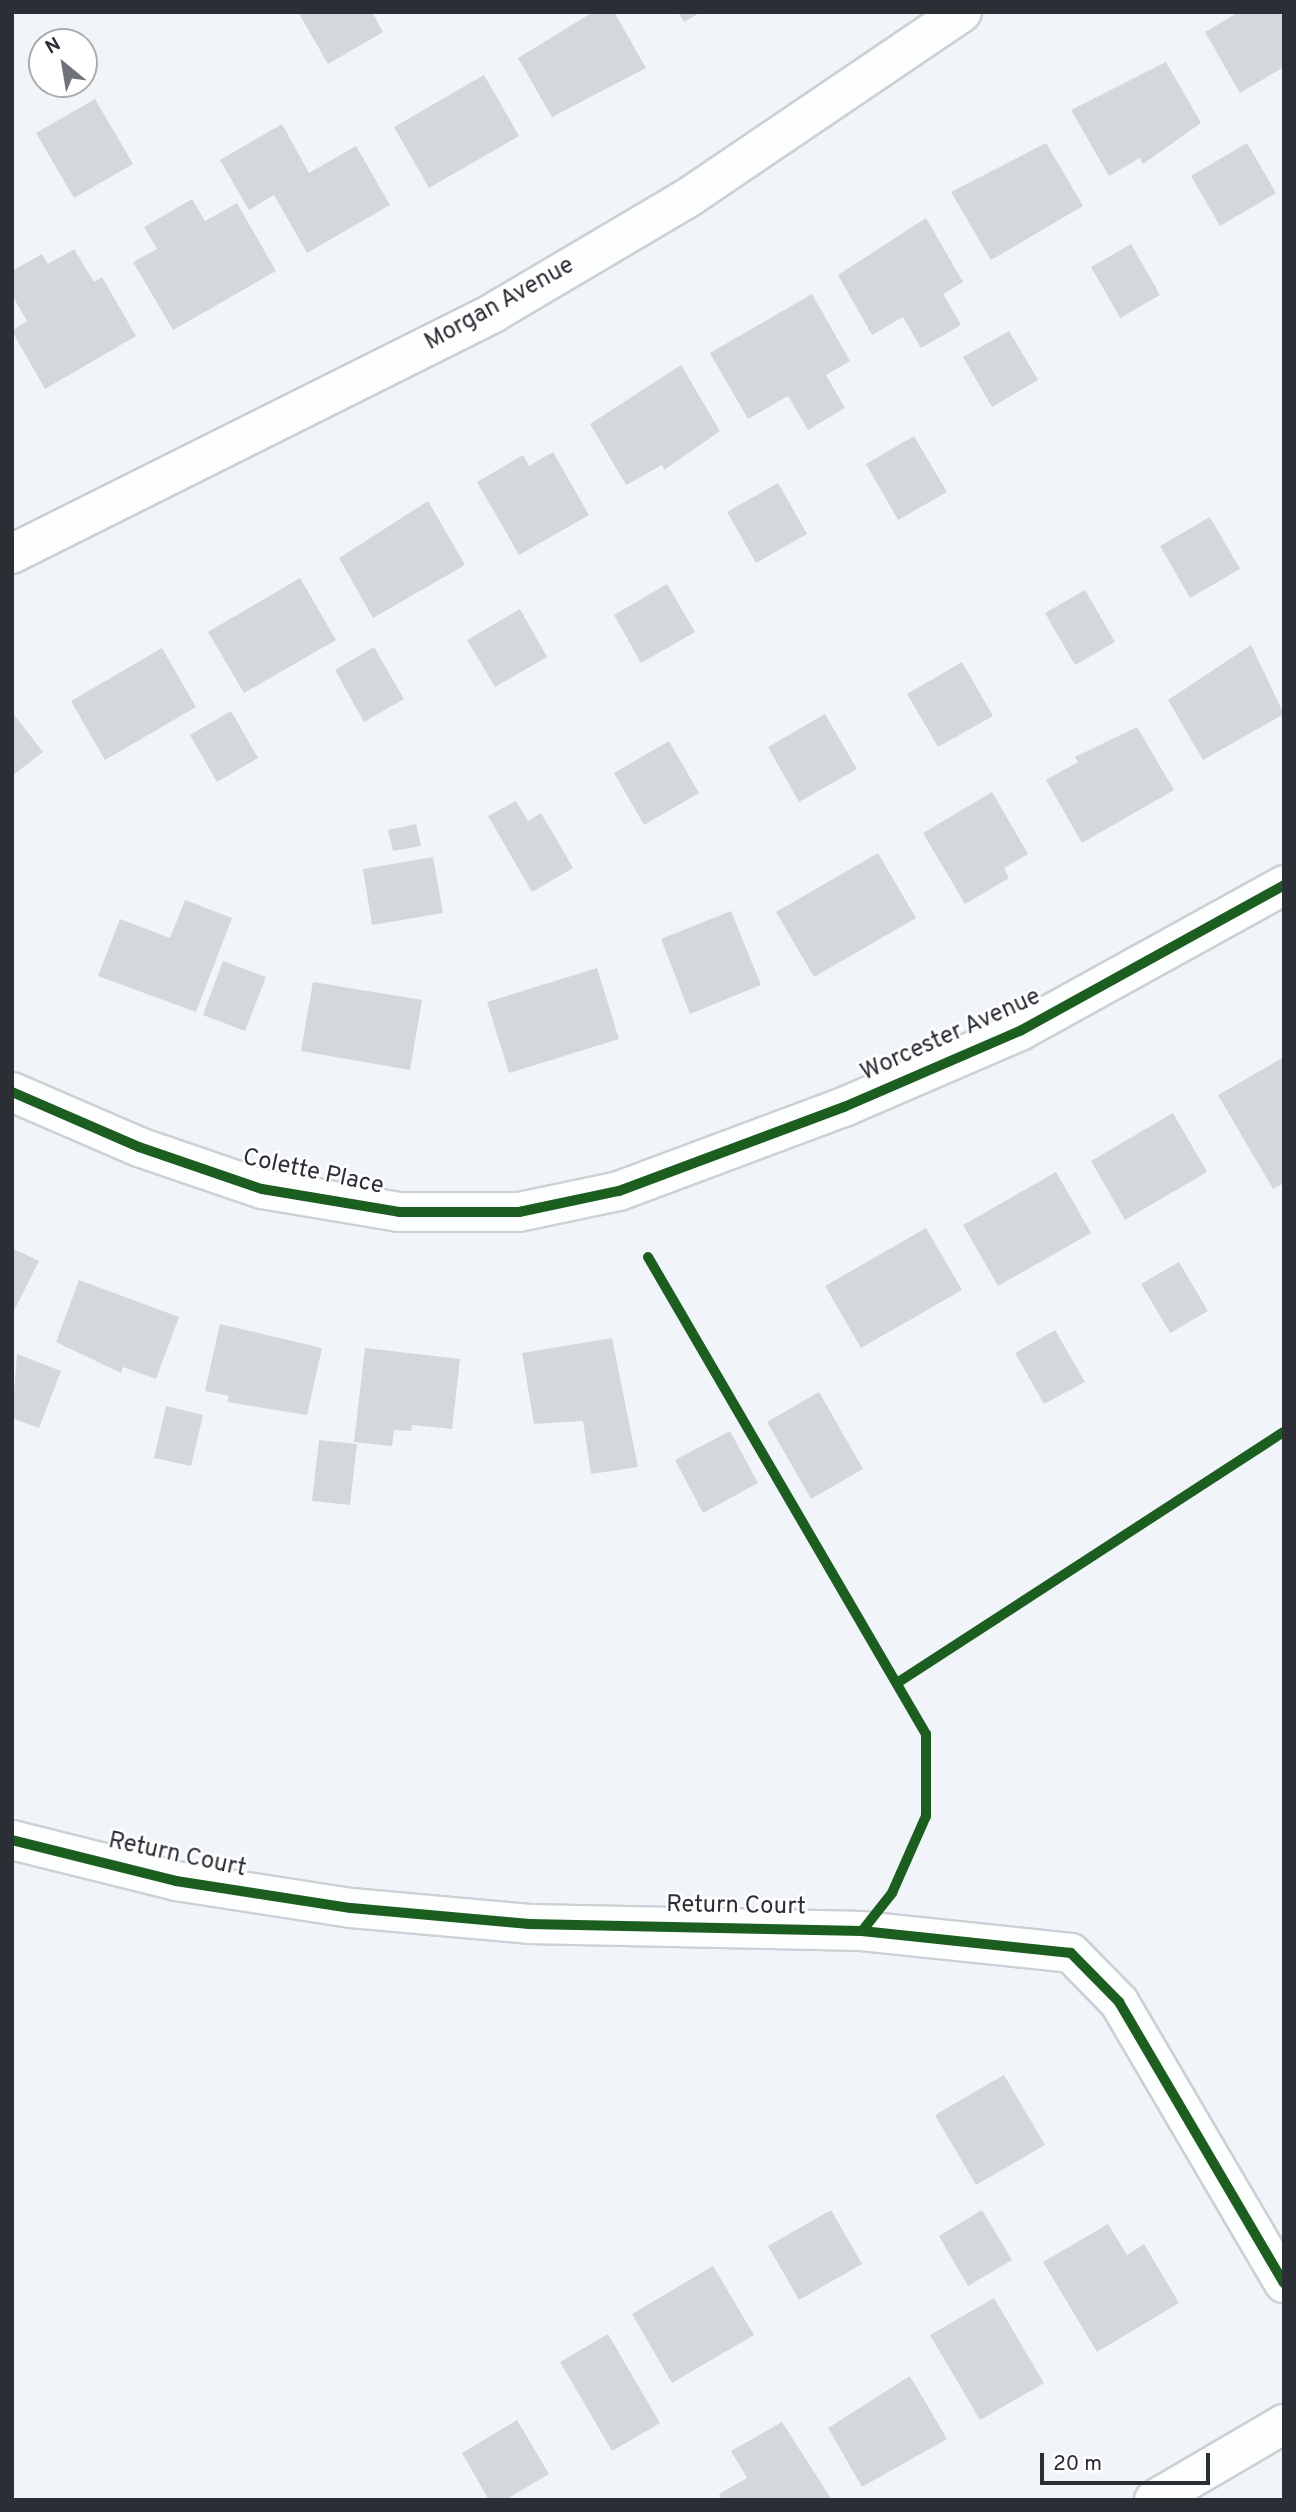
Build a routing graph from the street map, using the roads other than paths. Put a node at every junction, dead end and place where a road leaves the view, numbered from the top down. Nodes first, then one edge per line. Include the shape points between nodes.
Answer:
1 (962, 12) edge
2 (12, 554) edge
3 (1284, 885) edge
4 (12, 1092) edge
5 (619, 1191) joint
6 (12, 1840) edge
7 (1284, 2283) edge
8 (1284, 2424) edge
9 (1154, 2500) edge

1 - 2 street, Morgan Avenue via 686,199 493,313
3 - 5 street, Worcester Avenue via 1020,1031 844,1107
4 - 5 street, Colette Place via 139,1147 262,1189 399,1212 519,1212
6 - 7 street, Return Court via 176,1881 351,1909 529,1924 862,1931 1071,1953 1119,2002
8 - 9 street

